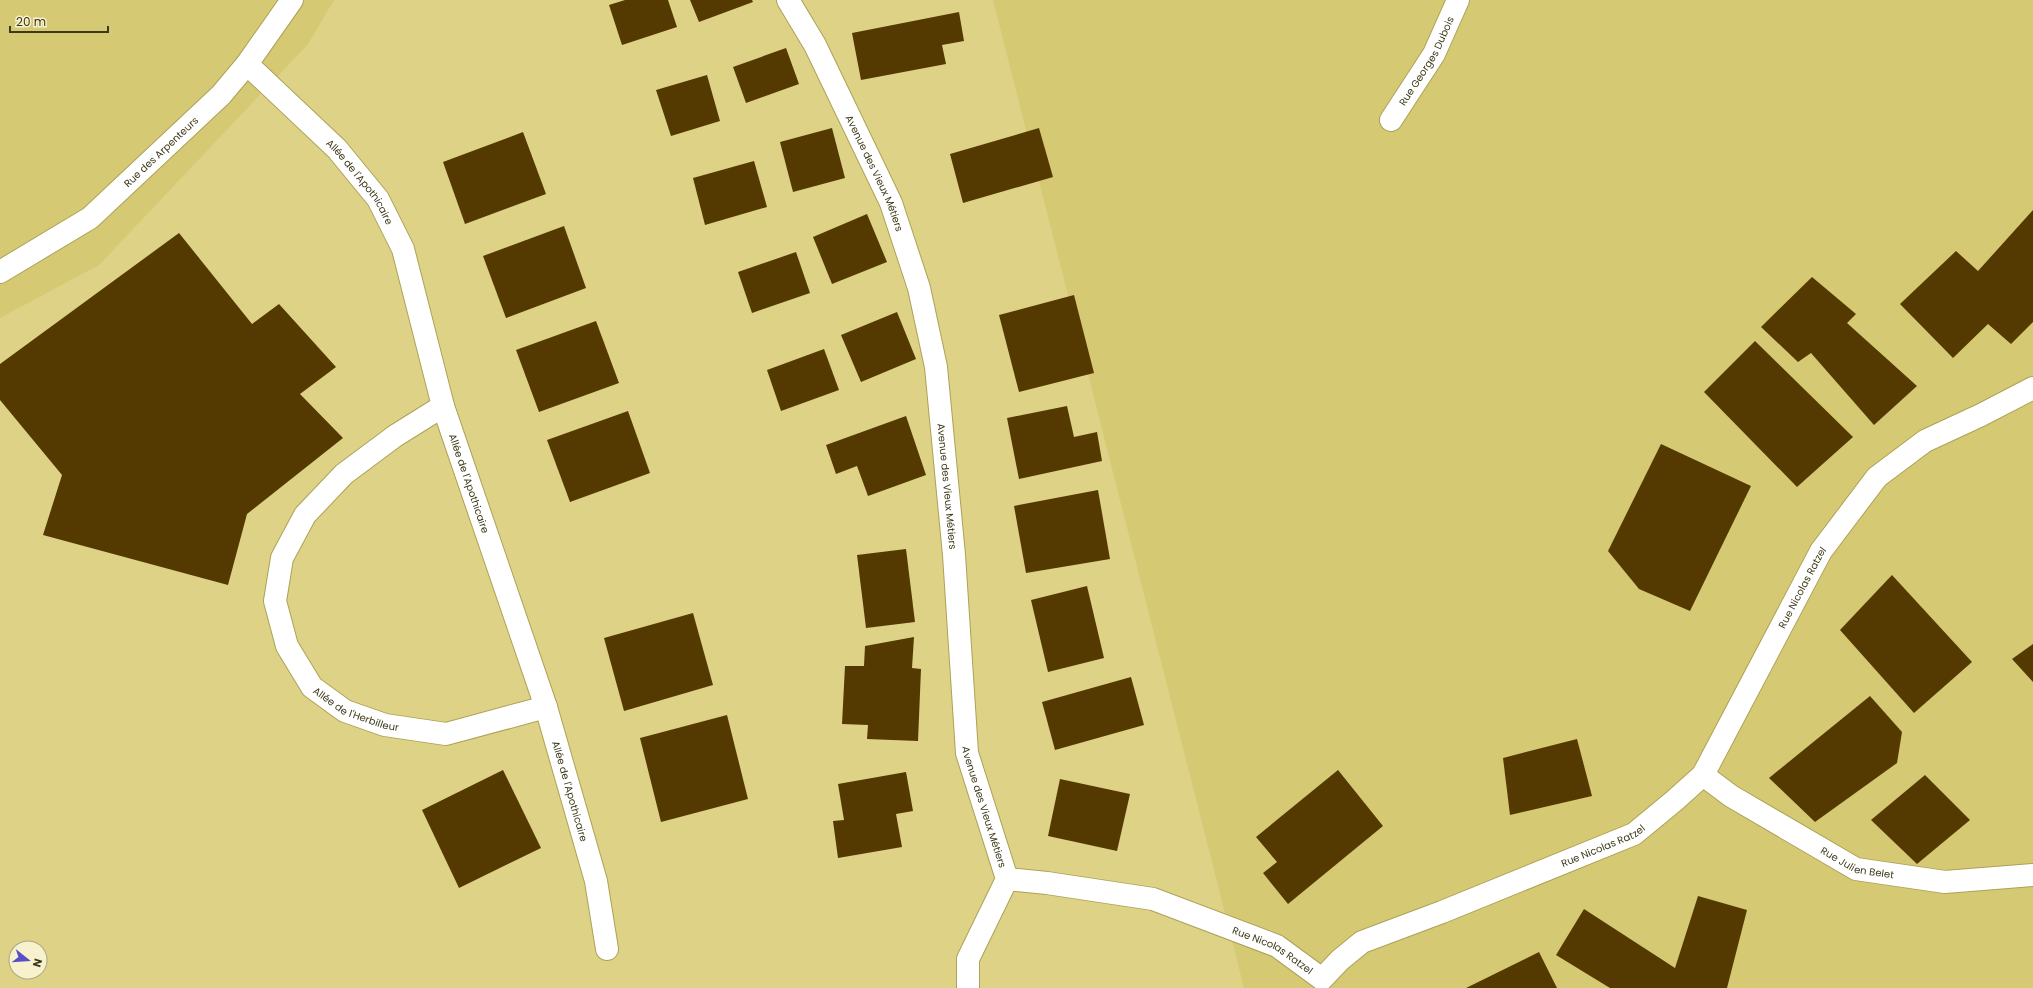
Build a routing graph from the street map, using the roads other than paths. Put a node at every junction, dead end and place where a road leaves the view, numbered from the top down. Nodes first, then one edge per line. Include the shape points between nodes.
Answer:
1 (292, 0) edge
2 (788, 0) edge
3 (1458, 0) edge
4 (247, 64) junction
5 (1391, 120) dead end
6 (0, 272) edge
7 (2033, 388) edge
8 (442, 406) junction
9 (546, 707) junction
10 (1703, 775) junction
11 (2033, 875) edge
12 (1007, 879) junction
13 (606, 949) dead end
14 (1325, 984) edge
15 (968, 988) edge

1 - 4 street, Rue des Arpenteurs
2 - 12 street, Avenue des Vieux Métiers via 815,45 891,203 919,288 936,367 954,555 968,753
3 - 5 street, Rue Georges Dubois via 1434,54
4 - 6 street, Rue des Arpenteurs via 222,94 90,218
4 - 8 street, Allée de l'Apothicaire via 337,149 378,199 403,249
7 - 10 street, Rue Nicolas Ratzel via 1925,441 1877,476 1821,551
8 - 9 street, Allée de l'Apothicaire
8 - 9 street, Allée de l'Herbilleur via 395,436 344,474 305,514 282,558 276,601 287,646 312,687 345,711 385,726 446,734
9 - 13 street, Allée de l'Apothicaire via 596,882
10 - 11 street, Rue Julien Belet via 1731,796 1856,869 1945,882
10 - 14 street, Rue Nicolas Ratzel via 1634,834 1362,942 1340,960
12 - 14 street, Rue Nicolas Ratzel via 1153,899 1277,946
12 - 15 street, Avenue des Vieux Métiers via 968,959

